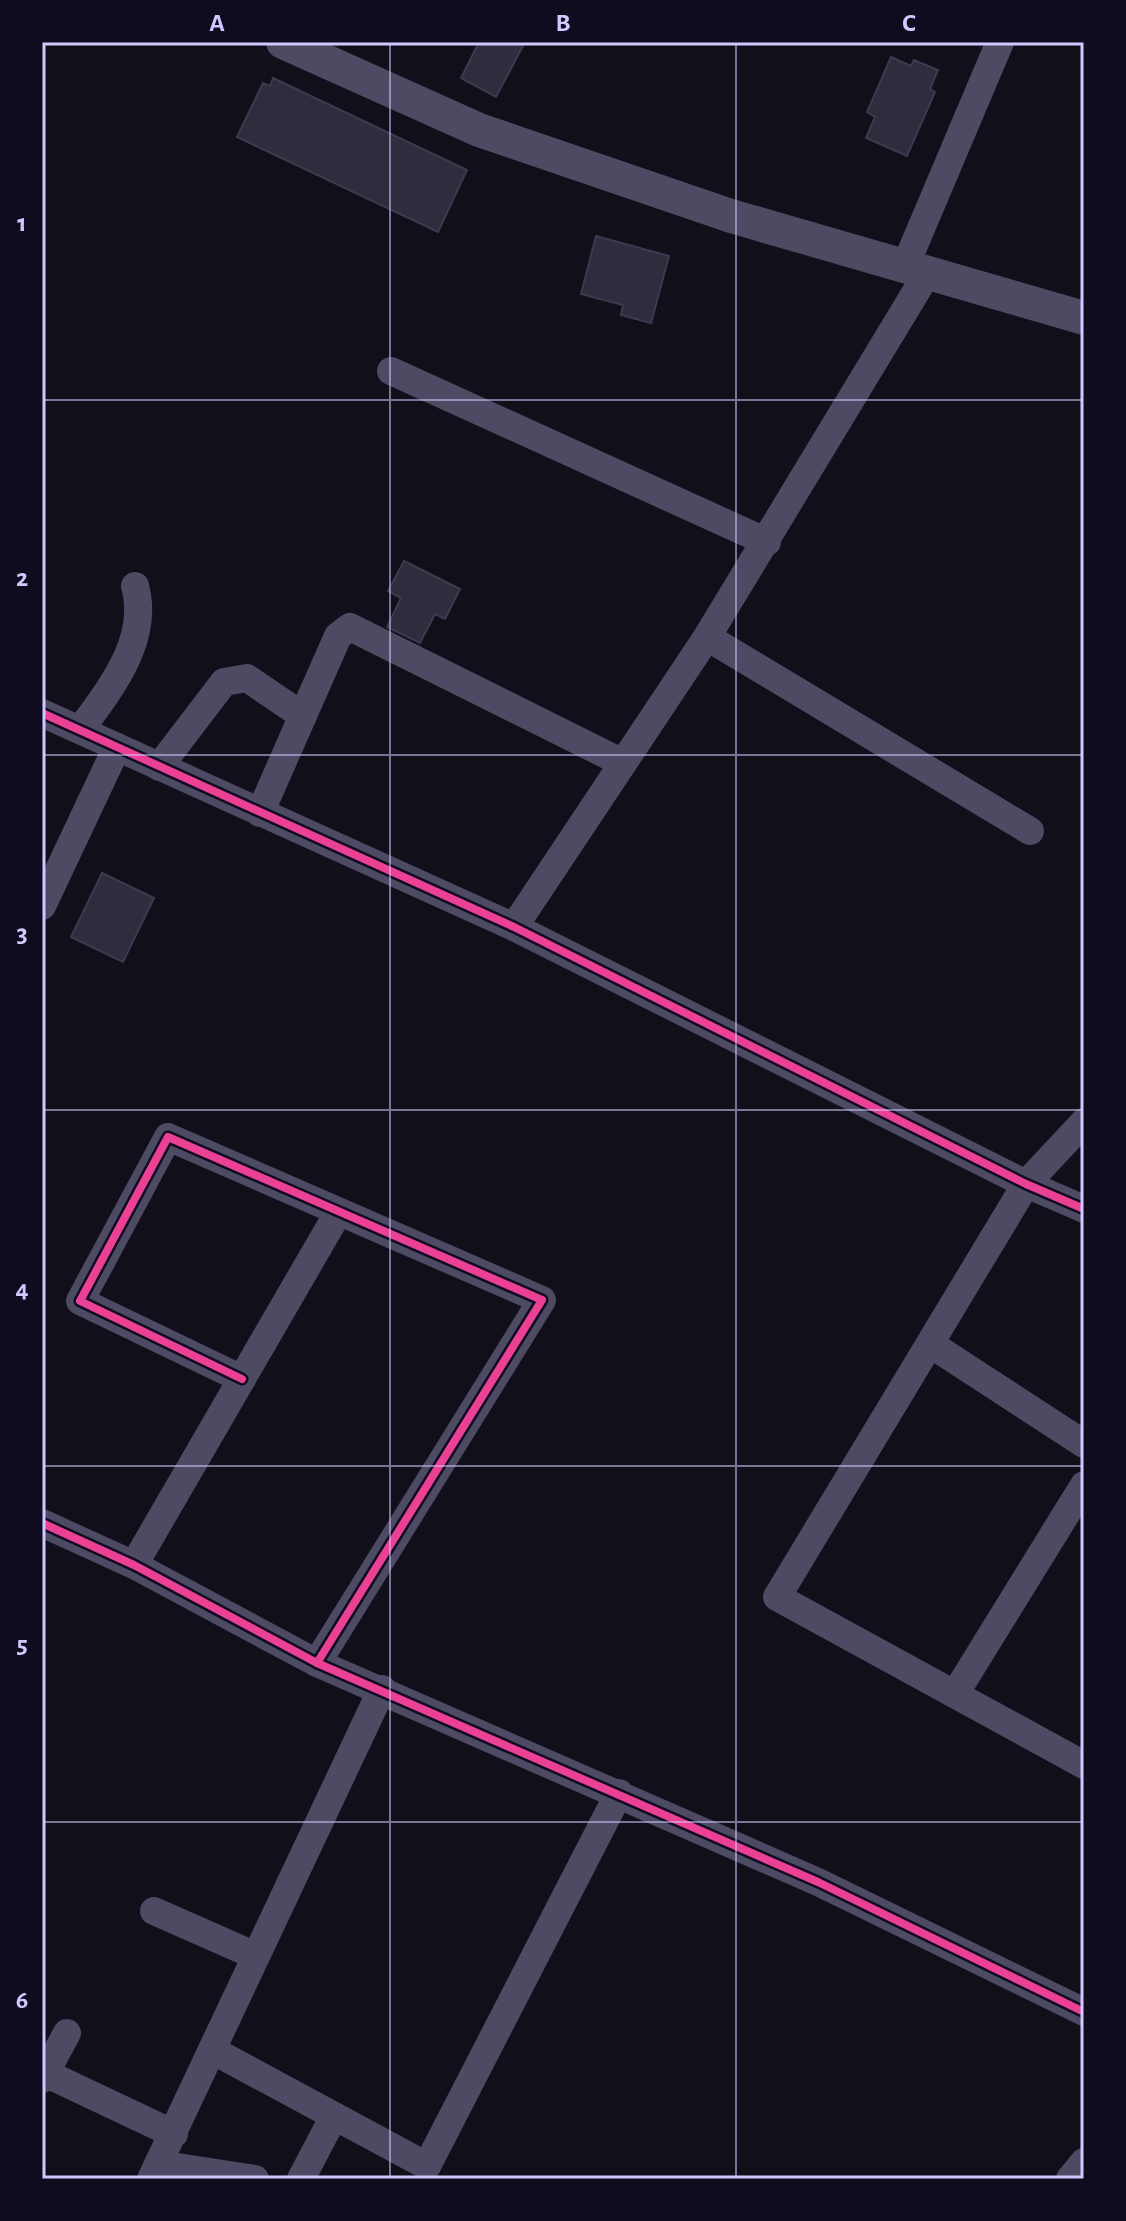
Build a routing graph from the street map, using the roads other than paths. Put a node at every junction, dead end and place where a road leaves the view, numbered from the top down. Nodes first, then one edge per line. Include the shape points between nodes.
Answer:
1 (283, 42) edge
2 (1000, 42) edge
3 (917, 268) junction
4 (1084, 318) edge
5 (391, 371) dead end
6 (767, 542) junction
7 (135, 586) dead end
8 (707, 637) junction
9 (42, 713) edge
10 (303, 716) junction
11 (80, 730) junction
12 (117, 747) junction
13 (623, 763) junction
14 (159, 767) junction
15 (260, 813) junction
16 (1030, 831) dead end
17 (42, 906) edge
18 (514, 927) junction
19 (1084, 1122) edge
20 (1026, 1184) junction
21 (1084, 1209) edge
22 (338, 1213) junction
23 (932, 1345) junction
24 (242, 1379) junction
25 (1084, 1444) edge
26 (1084, 1485) edge
27 (42, 1523) edge
28 (134, 1565) junction
29 (317, 1663) junction
30 (382, 1689) junction
31 (955, 1694) junction
32 (1084, 1765) edge
33 (619, 1793) junction
34 (154, 1911) dead end
35 (256, 1956) junction
36 (1084, 2012) edge
37 (67, 2033) dead end
38 (212, 2050) junction
39 (44, 2076) edge
40 (334, 2116) junction
41 (174, 2134) junction
42 (1084, 2162) edge
43 (155, 2172) edge
44 (255, 2179) edge
45 (301, 2179) edge
46 (1070, 2179) edge

1 - 3 street via 479,130 731,216
2 - 3 street
3 - 4 street
3 - 6 street
5 - 6 street
6 - 8 street
7 - 11 street via 141,608 122,672
8 - 13 street
8 - 16 street
9 - 11 street
10 - 13 street via 338,636 350,627
10 - 14 street via 247,678 224,682
10 - 15 street
11 - 12 street
12 - 14 street
12 - 17 street
13 - 18 street
14 - 15 street
15 - 18 street
18 - 20 street
19 - 20 street
20 - 21 street
20 - 23 street
22 - 24 street
22 - 24 street via 168,1137 80,1301
22 - 29 street via 542,1300
23 - 25 street
23 - 31 street via 777,1597
24 - 28 street
26 - 31 street
27 - 28 street
28 - 29 street
29 - 30 street
30 - 33 street
30 - 35 street
31 - 32 street
33 - 36 street via 818,1882
33 - 40 street via 427,2166
34 - 35 street
35 - 38 street
37 - 39 street
38 - 40 street
38 - 41 street
39 - 41 street
40 - 45 street
41 - 43 street
42 - 46 street
43 - 44 street

